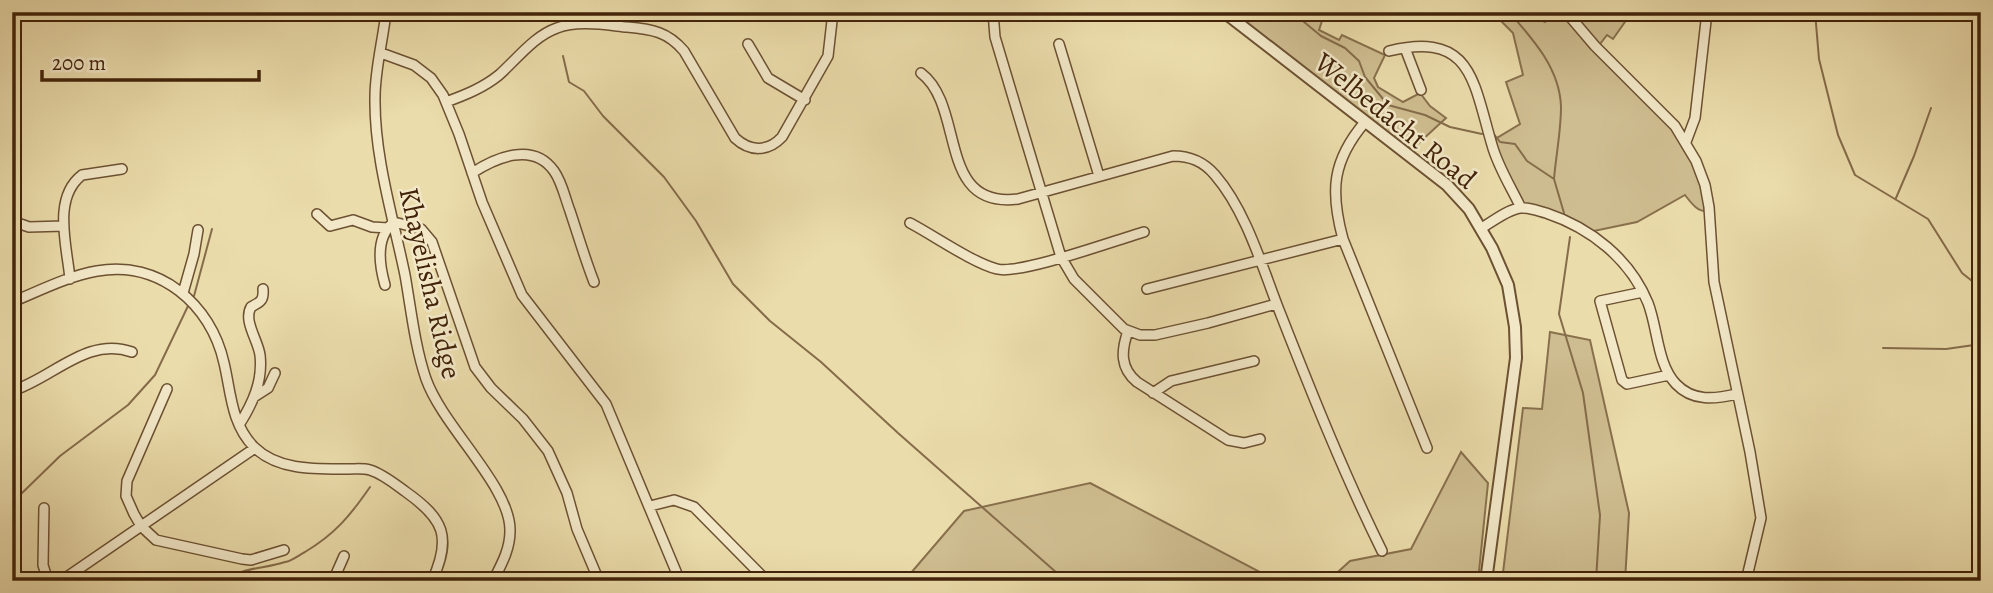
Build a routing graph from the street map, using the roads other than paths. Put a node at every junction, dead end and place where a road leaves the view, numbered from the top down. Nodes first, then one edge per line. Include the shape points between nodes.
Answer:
1 (386, 12) edge
2 (833, 12) edge
3 (993, 12) edge
4 (1224, 12) edge
5 (1566, 12) edge
6 (1707, 12) edge
7 (748, 44) dead end
8 (1059, 44) dead end
9 (1405, 48) junction
10 (1390, 51) dead end
11 (382, 52) junction
12 (921, 73) dead end
13 (1421, 90) dead end
14 (805, 100) junction
15 (446, 102) junction
16 (1365, 122) junction
17 (1686, 142) junction
18 (122, 169) dead end
19 (472, 173) junction
20 (1099, 176) junction
21 (1042, 193) junction
22 (1521, 208) junction
23 (317, 214) dead end
24 (12, 221) edge
25 (910, 223) dead end
26 (391, 225) junction
27 (64, 226) junction
28 (1482, 228) junction
29 (198, 230) dead end
30 (1144, 232) dead end
31 (1343, 239) junction
32 (1061, 257) junction
33 (1261, 260) junction
34 (70, 279) junction
35 (594, 282) dead end
36 (385, 285) dead end
37 (263, 289) dead end
38 (1147, 289) dead end
39 (1643, 292) junction
40 (183, 293) junction
41 (12, 302) edge
42 (1276, 304) junction
43 (1128, 331) junction
44 (132, 352) dead end
45 (1254, 362) dead end
46 (275, 373) dead end
47 (1669, 375) junction
48 (167, 389) dead end
49 (12, 391) edge
50 (1153, 393) junction
51 (1737, 394) junction
52 (254, 397) junction
53 (239, 425) junction
54 (1260, 439) dead end
55 (255, 448) junction
56 (1427, 448) dead end
57 (650, 506) junction
58 (44, 508) dead end
59 (141, 526) junction
60 (284, 550) dead end
61 (1382, 551) dead end
62 (344, 556) dead end
63 (265, 578) dead end
64 (597, 578) edge
65 (48, 581) edge
66 (61, 581) edge
67 (241, 581) edge
68 (333, 581) edge
69 (432, 581) edge
70 (493, 581) edge
71 (586, 581) edge
72 (680, 581) edge
73 (767, 581) edge
74 (1486, 581) edge
75 (1746, 581) edge

1 - 11 street, Khayelisha Ridge
2 - 14 street via 828,56
3 - 21 street via 995,37
4 - 16 street, Welbedacht Road
5 - 17 street via 1667,116
6 - 17 street via 1695,118
7 - 14 street via 768,78
8 - 20 street
9 - 10 street
9 - 13 street
9 - 22 street via 1440,48 1462,63 1481,104 1499,165
11 - 15 street via 431,78
11 - 26 street, Khayelisha Ridge via 375,110
12 - 21 street via 937,92 959,162 973,187 1002,201
14 - 15 street via 779,141 762,149 751,148 735,138 725,124 676,40 655,30 585,24 548,32 488,83
15 - 19 street
16 - 28 street, Welbedacht Road via 1447,185
16 - 31 street via 1345,150 1336,177 1336,211
17 - 51 street via 1707,194 1714,282
18 - 27 street via 93,172 76,180 65,199
19 - 35 street via 517,155 533,156 548,164 558,179
19 - 57 street via 522,295 606,404
20 - 21 street
20 - 33 street via 1167,156 1201,162 1222,184
21 - 32 street
22 - 28 street
22 - 39 street via 1553,215 1586,232 1615,254
23 - 26 street via 330,226 353,220 372,227
24 - 27 street via 29,227
25 - 32 street via 999,269
26 - 36 street via 379,255
26 - 64 street via 421,229 432,242 475,367 548,451
26 - 70 street, Khayelisha Ridge via 426,378 445,417 508,512 507,553
27 - 34 street
28 - 74 street, Welbedacht Road via 1508,285 1516,342
29 - 40 street
30 - 32 street
31 - 33 street
31 - 56 street
32 - 43 street via 1074,279
33 - 38 street
33 - 42 street
34 - 40 street via 96,271 131,271 159,277
34 - 41 street
37 - 52 street via 262,300 248,315 260,356
39 - 47 street
39 - 47 street via 1600,301 1622,380 1627,384
40 - 53 street via 212,327
42 - 43 street via 1155,335
42 - 61 street via 1349,484
43 - 50 street via 1122,354 1125,368
44 - 49 street via 114,347 93,350
45 - 50 street via 1171,381
46 - 52 street via 268,388
47 - 51 street via 1699,397
48 - 59 street via 127,481 126,496
50 - 54 street via 1228,440 1255,443
51 - 75 street via 1761,518
52 - 53 street
53 - 55 street
55 - 59 street
55 - 69 street via 278,463 368,469 421,502 436,519 443,538 442,559
57 - 72 street
57 - 73 street via 674,500 694,508
58 - 65 street via 43,565
59 - 60 street via 156,540 242,559
59 - 66 street
62 - 68 street
63 - 67 street
64 - 71 street

